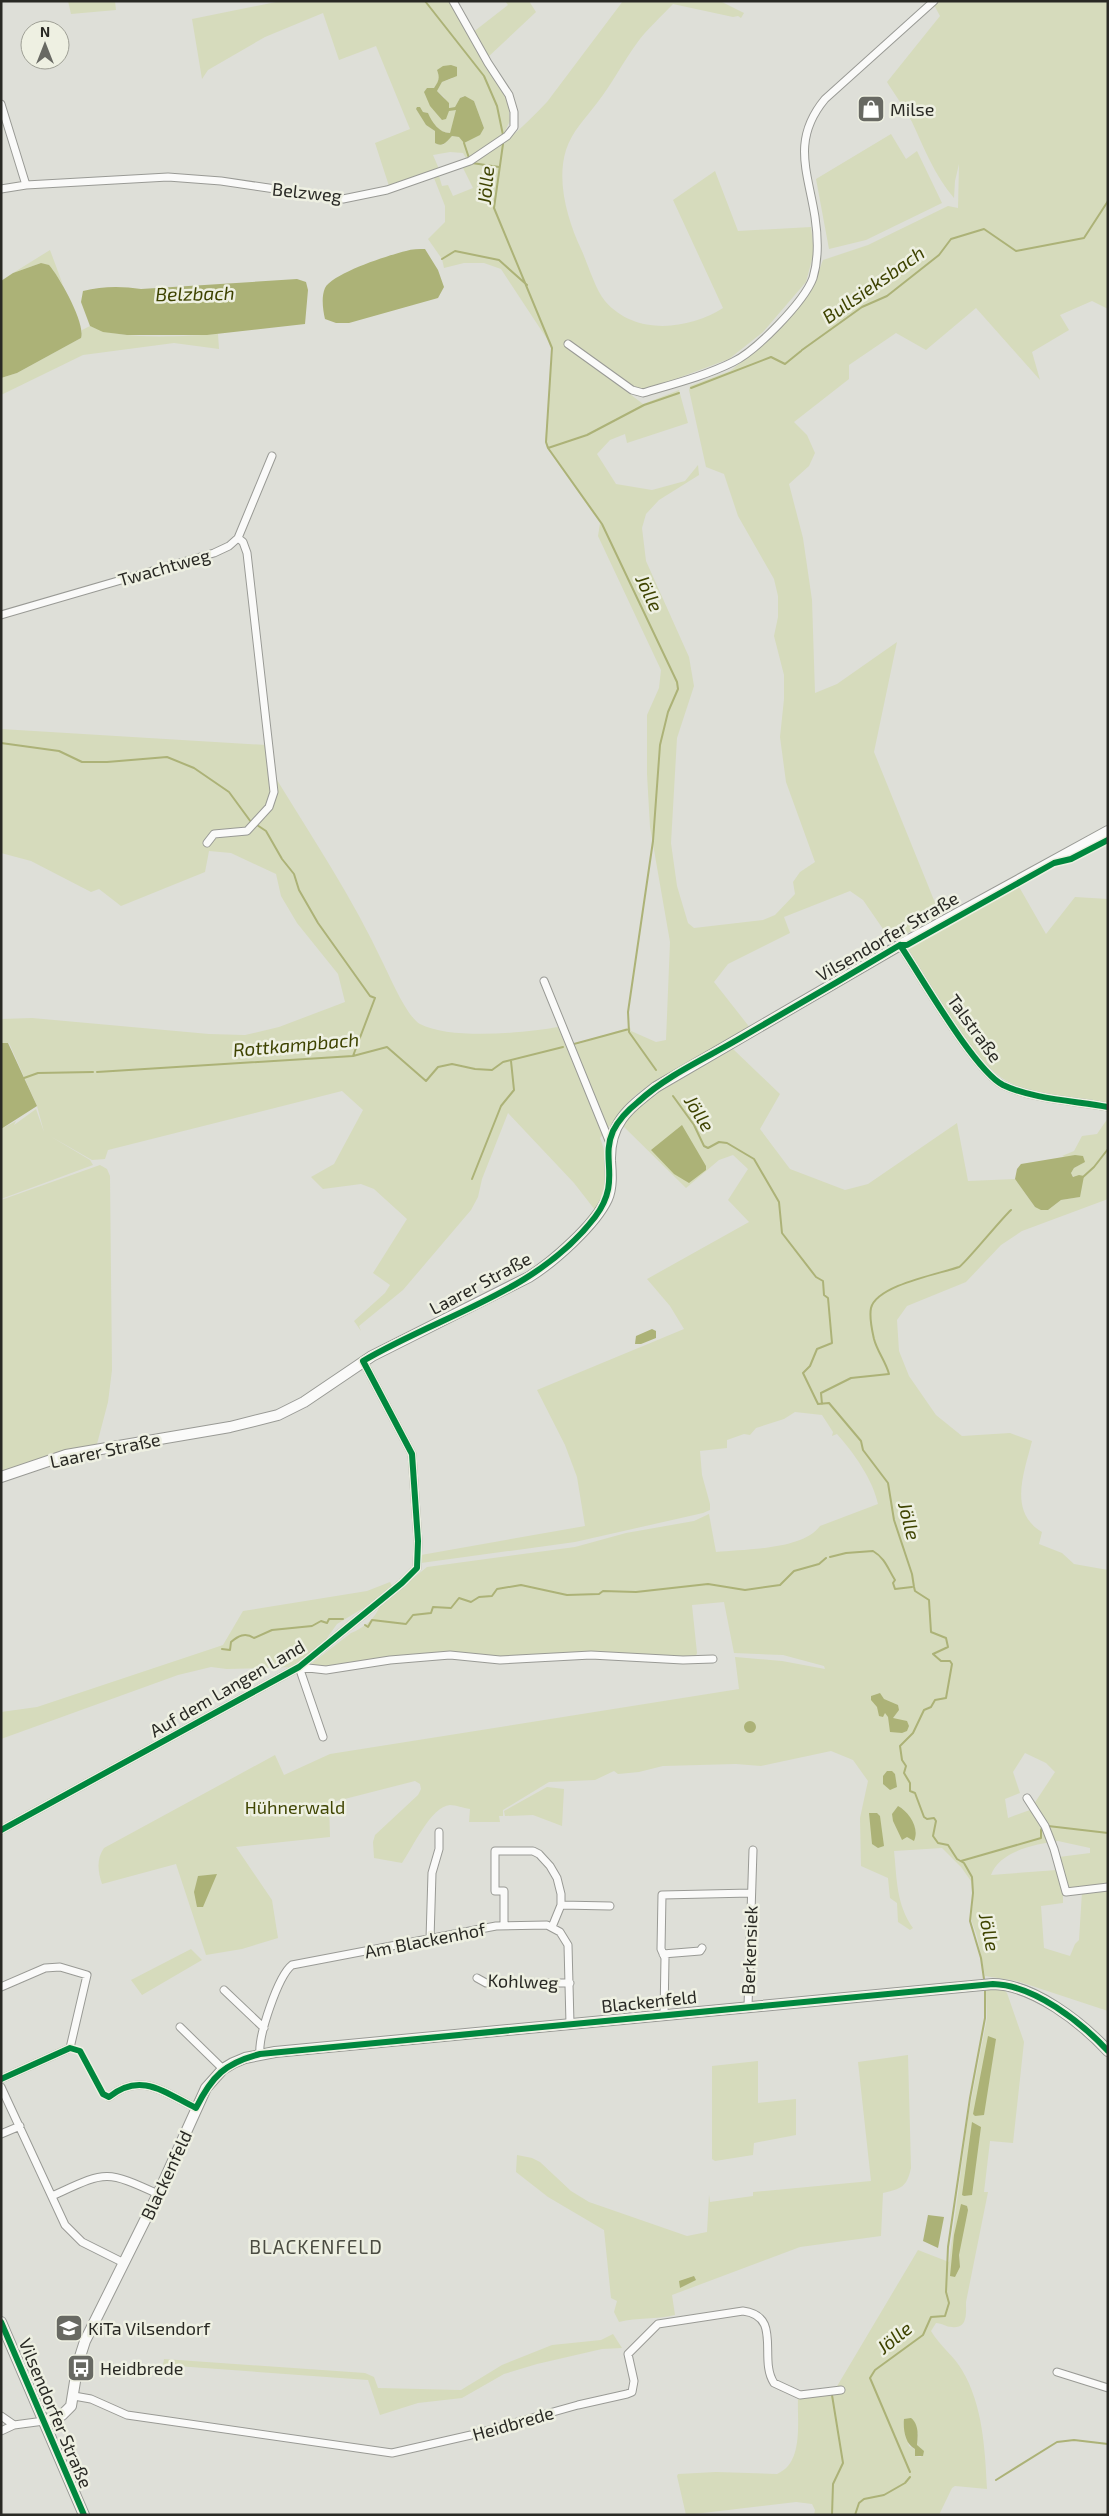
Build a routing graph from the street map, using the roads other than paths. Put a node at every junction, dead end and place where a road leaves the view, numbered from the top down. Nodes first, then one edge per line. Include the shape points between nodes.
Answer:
1 (453, 1) edge
2 (934, 1) edge
3 (1, 104) edge
4 (26, 185) junction
5 (1, 189) edge
6 (568, 344) dead end
7 (272, 456) dead end
8 (238, 538) junction
9 (1, 614) edge
10 (1108, 831) edge
11 (207, 843) dead end
12 (900, 945) junction
13 (544, 981) dead end
14 (684, 1071) joint
15 (1108, 1107) edge
16 (610, 1143) junction
17 (363, 1361) junction
18 (1, 1477) edge
19 (713, 1659) dead end
20 (299, 1668) junction
21 (323, 1737) dead end
22 (1027, 1798) dead end
23 (1, 1830) edge
24 (439, 1832) dead end
25 (753, 1850) dead end
26 (1108, 1886) edge
27 (751, 1893) junction
28 (560, 1906) junction
29 (610, 1906) dead end
30 (504, 1925) junction
31 (552, 1927) junction
32 (430, 1939) junction
33 (702, 1948) dead end
34 (663, 1954) junction
35 (476, 1978) dead end
36 (570, 1983) junction
37 (1, 1987) edge
38 (224, 1990) dead end
39 (748, 2006) junction
40 (664, 2015) junction
41 (570, 2024) junction
42 (180, 2027) dead end
43 (264, 2028) junction
44 (1108, 2051) edge
45 (260, 2054) junction
46 (223, 2069) junction
47 (1, 2079) edge
48 (1, 2087) edge
49 (109, 2096) dead end
50 (196, 2108) junction
51 (20, 2126) junction
52 (1, 2134) edge
53 (158, 2194) junction
54 (52, 2196) junction
55 (124, 2263) junction
56 (1, 2322) edge
57 (1057, 2372) dead end
58 (1108, 2388) edge
59 (841, 2390) dead end
60 (74, 2396) junction
61 (1, 2416) edge
62 (44, 2421) junction
63 (14, 2425) junction
64 (1, 2431) edge
65 (84, 2515) edge

1 - 4 street, Belzweg via 484,57 510,95 514,112 514,126 507,136 470,161 387,190 343,198 168,177
2 - 6 street via 824,99 813,113 803,155 818,247 812,280 753,350 733,363 643,394 632,390
3 - 4 street
4 - 5 street, Belzweg
7 - 8 street
8 - 9 street, Twachtweg via 230,546 214,553
8 - 11 street via 247,553 274,792 269,807 247,831 214,834
10 - 12 street, Vilsendorfer Straße
12 - 14 street, Vilsendorfer Straße
12 - 15 street, Talstraße via 969,1050 992,1078 1004,1086 1022,1091
13 - 16 street
14 - 16 street, Laarer Straße via 656,1087 628,1111 613,1132
16 - 17 street, Laarer Straße via 611,1176 607,1198 594,1218 544,1267
17 - 18 street, Laarer Straße via 304,1402 269,1418 66,1455
17 - 20 street, Auf dem Langen Land via 412,1454 417,1568
19 - 20 street, Auf dem Langen Land via 591,1655 500,1660 450,1655 326,1670
20 - 21 street
20 - 23 street, Auf dem Langen Land
22 - 26 street via 1045,1826 1066,1892
24 - 32 street via 439,1849 432,1873
25 - 27 street, Berkensiek
27 - 34 street, Berkensiek via 662,1895
27 - 39 street, Berkensiek
28 - 29 street
28 - 30 street via 557,1878 539,1854 527,1850 495,1851 495,1891 504,1891
28 - 31 street
30 - 31 street, Am Blackenhof
30 - 32 street, Am Blackenhof
31 - 36 street via 567,1942
32 - 43 street, Am Blackenhof via 292,1965 284,1974
33 - 34 street via 700,1951
34 - 40 street, Berkensiek
35 - 36 street, Kohlweg via 486,1983
36 - 41 street
37 - 47 street via 45,1968 87,1976 70,2048
38 - 43 street
39 - 40 street, Blackenfeld
39 - 44 street, Blackenfeld via 1006,1985 1022,1990 1073,2018
40 - 41 street, Blackenfeld
41 - 45 street, Blackenfeld
42 - 46 street
43 - 45 street, Am Blackenhof via 259,2042
45 - 46 street, Blackenfeld
46 - 50 street, Blackenfeld via 206,2088
48 - 51 street
49 - 50 street via 132,2084 142,2084
50 - 53 street, Blackenfeld
51 - 52 street
51 - 54 street
53 - 54 street via 122,2178 105,2175
53 - 55 street, Blackenfeld
54 - 55 street via 72,2234
55 - 60 street, Blackenfeld via 83,2348
56 - 62 street, Vilsendorfer Straße
57 - 58 street
59 - 60 street, Heidbrede via 800,2395 774,2383 768,2370 765,2323 756,2314 743,2311 658,2324 628,2354 634,2381 632,2392 396,2452 127,2415 91,2399
60 - 62 street via 66,2412
61 - 63 street
62 - 63 street
62 - 65 street, Vilsendorfer Straße
63 - 64 street

